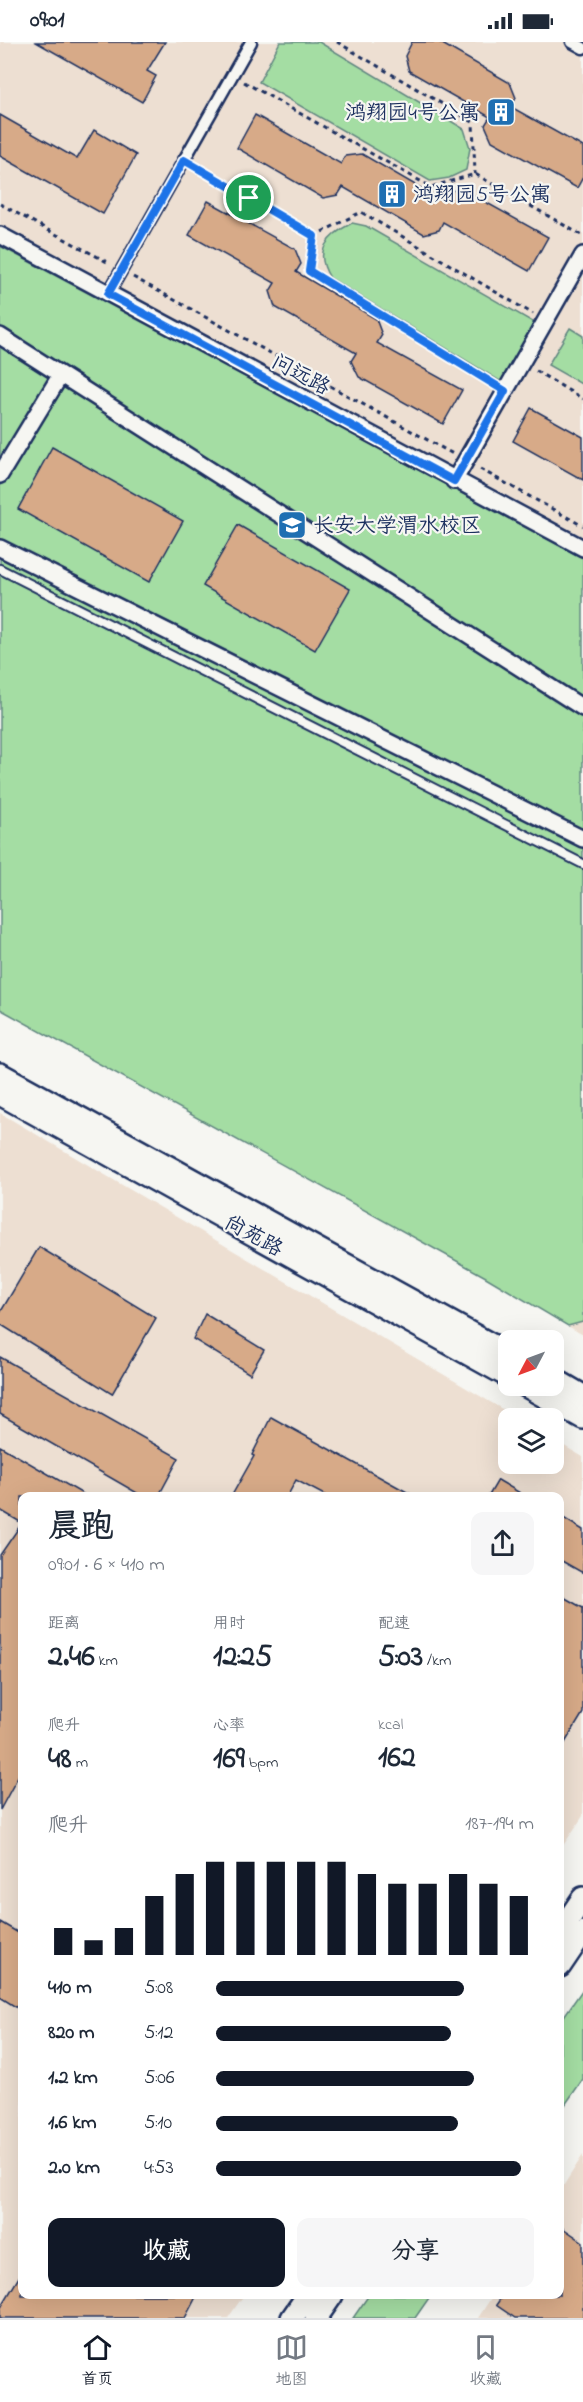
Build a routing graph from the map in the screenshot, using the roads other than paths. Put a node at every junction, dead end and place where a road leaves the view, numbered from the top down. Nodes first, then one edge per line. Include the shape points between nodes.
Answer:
1 (251, 42) edge
2 (572, 42) edge
3 (583, 48) edge
4 (0, 235) edge
5 (583, 255) edge
6 (108, 294) junction
7 (0, 336) edge
8 (60, 376) junction
9 (0, 475) edge
10 (454, 481) junction
11 (0, 548) edge
12 (583, 548) edge
13 (0, 569) edge
14 (583, 708) edge
15 (583, 839) edge
16 (583, 864) edge
17 (0, 1074) edge
18 (0, 1094) edge
19 (498, 1348) edge
20 (498, 1370) edge
21 (564, 1386) edge
22 (544, 1396) edge
23 (583, 1396) edge
24 (583, 1418) edge
25 (583, 1898) edge
26 (564, 1926) edge
27 (583, 1932) edge
28 (564, 1960) edge
29 (305, 2299) edge
30 (329, 2299) edge
31 (292, 2318) edge
32 (316, 2318) edge

1 - 6 street
2 - 3 street
4 - 6 street, 问远路
5 - 10 street
6 - 10 street, 问远路
7 - 8 street
8 - 9 street
8 - 14 street
10 - 12 street, 问远路
11 - 15 street
13 - 16 lane
17 - 19 main road, 尚苑路
18 - 20 main road, 尚苑路
21 - 23 main road
22 - 24 main road
25 - 26 main road
27 - 28 main road
29 - 31 main road
30 - 32 main road

